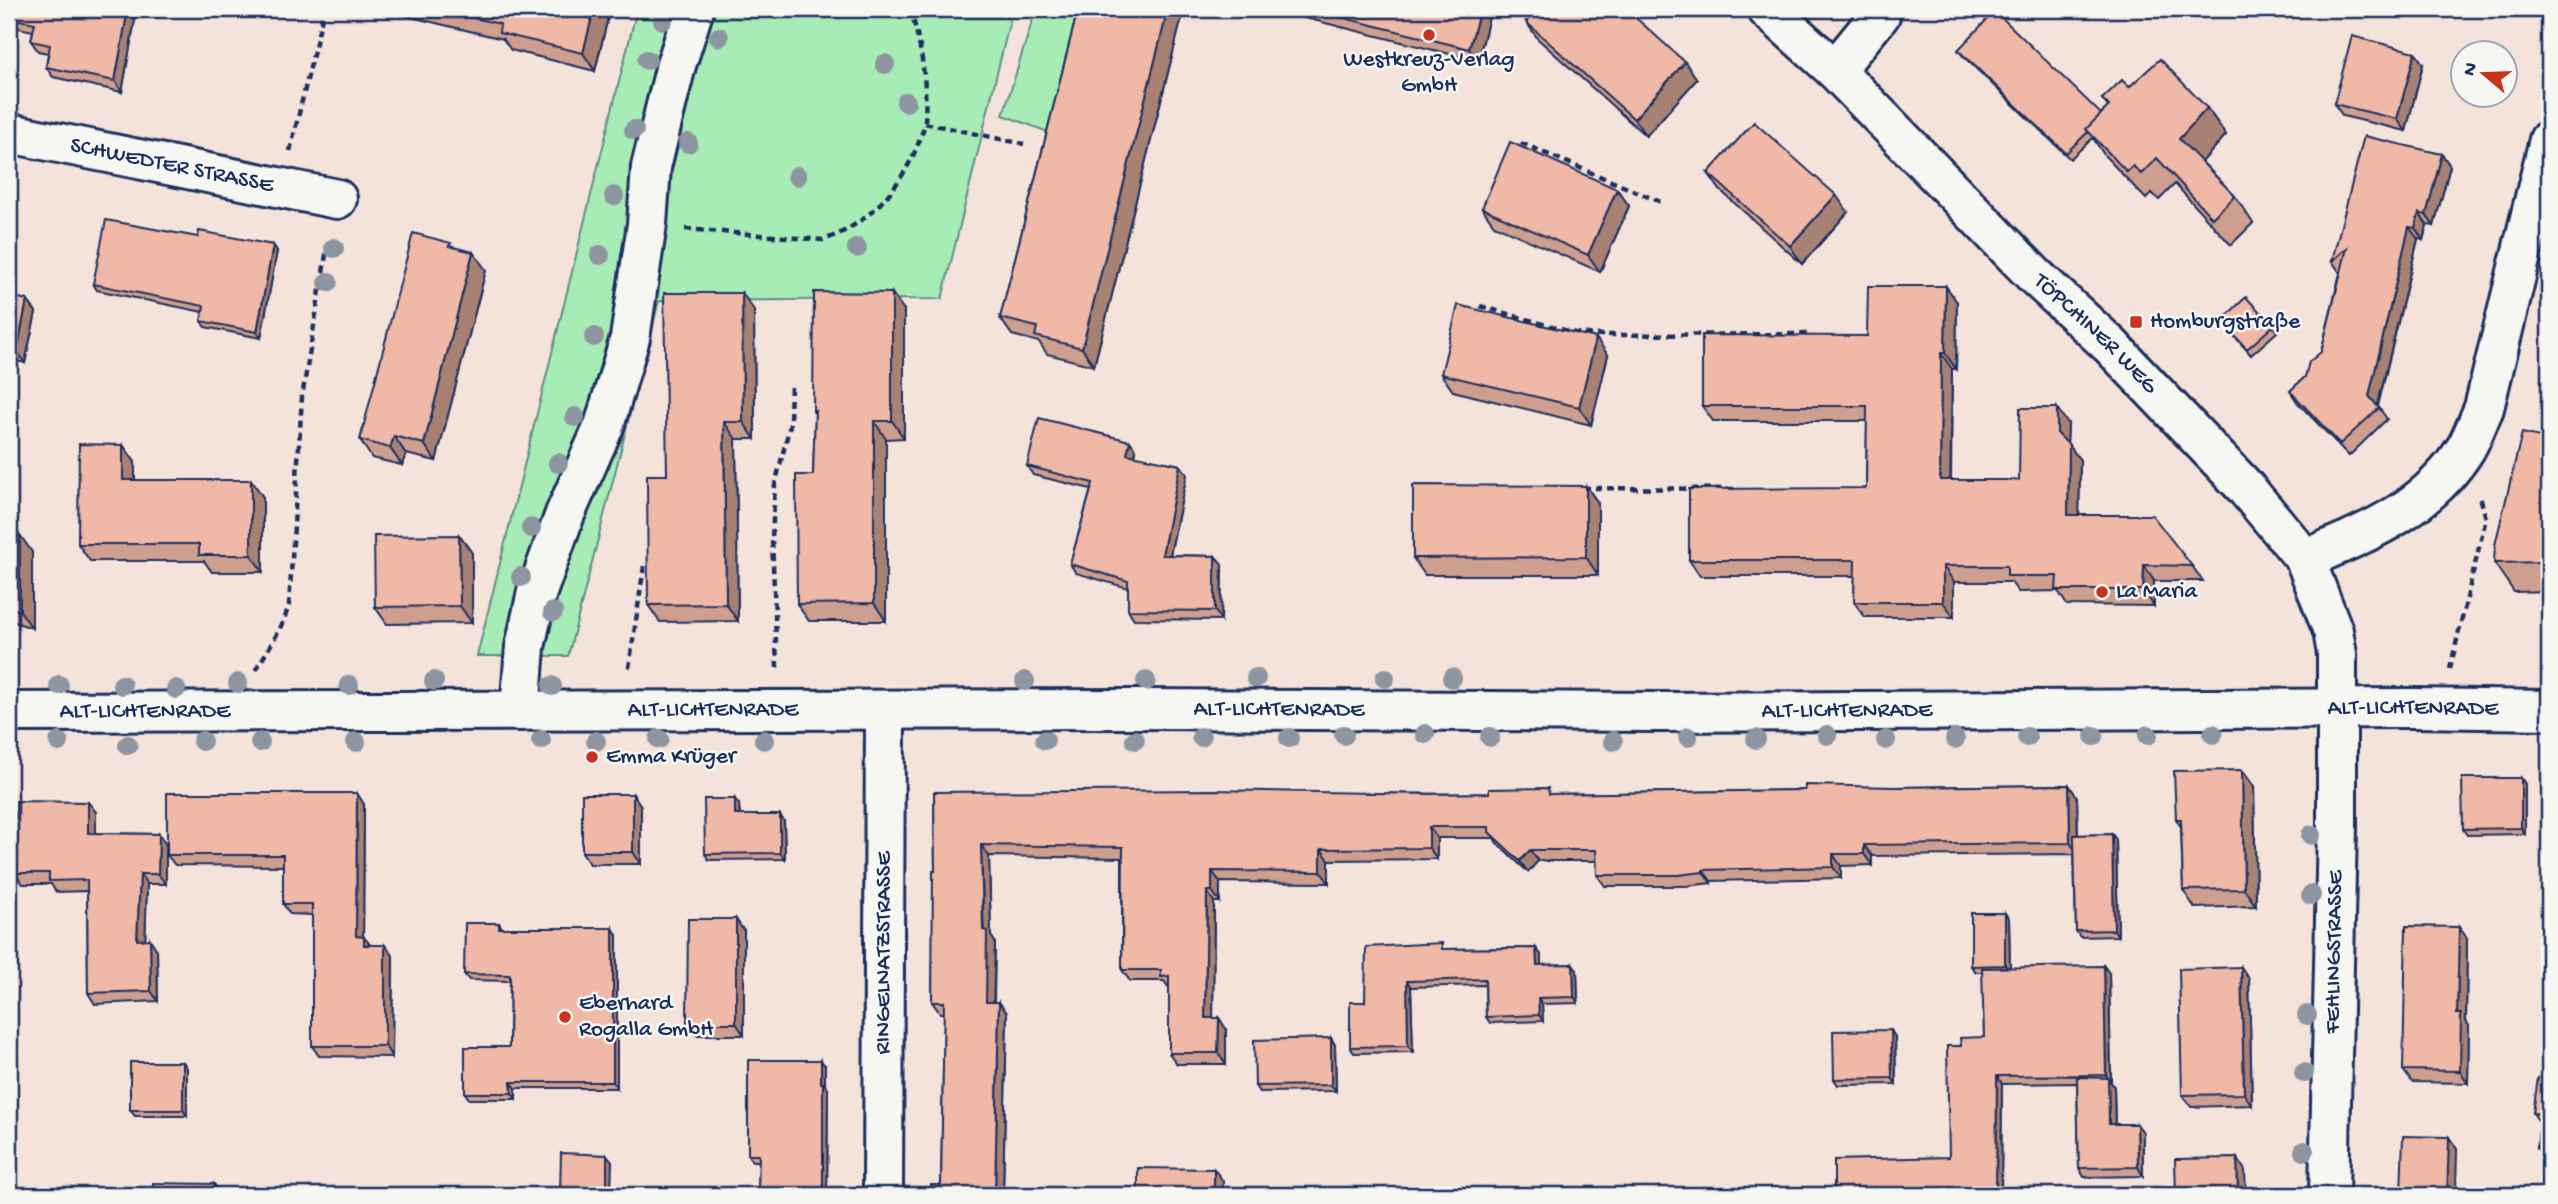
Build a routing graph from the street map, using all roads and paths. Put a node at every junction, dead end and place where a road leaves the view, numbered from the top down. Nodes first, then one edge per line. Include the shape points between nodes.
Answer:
1 (324, 9) edge
2 (694, 9) edge
3 (910, 9) edge
4 (1767, 9) edge
5 (1882, 9) edge
6 (1835, 70) junction
7 (925, 123) junction
8 (9, 133) edge
9 (2549, 140) edge
10 (1521, 143) dead end
11 (1024, 144) dead end
12 (287, 162) dead end
13 (337, 199) joint
14 (1664, 203) dead end
15 (647, 224) junction
16 (1480, 306) dead end
17 (1812, 334) edge
18 (790, 382) dead end
19 (1579, 488) edge
20 (1751, 489) edge
21 (2478, 492) dead end
22 (2305, 559) junction
23 (654, 565) edge
24 (629, 668) dead end
25 (778, 668) dead end
26 (2449, 669) dead end
27 (256, 670) dead end
28 (2338, 709) junction
29 (885, 710) junction
30 (2549, 710) edge
31 (520, 711) junction
32 (9, 712) edge
33 (883, 1195) edge
34 (2329, 1195) edge

1 - 12 path
2 - 15 street via 651,167
3 - 7 path via 926,89
4 - 6 street, TÖPCHINER WEG
5 - 6 street
6 - 22 street, TÖPCHINER WEG via 2035,276 2120,356 2244,486
7 - 11 path
7 - 15 path via 900,181 862,222 841,234 823,240 782,239
8 - 13 street, SCHWEDTER STRASSE
9 - 22 street via 2484,408 2467,446 2443,480 2415,505 2364,534
10 - 14 path
13 - 27 path via 302,397 289,606
15 - 31 street via 630,338 619,375 604,425 537,592 525,647
16 - 17 path via 1575,333
18 - 25 path via 790,425 775,485 772,538
19 - 20 path
21 - 26 path via 2486,518
22 - 28 street, TÖPCHINER WEG via 2333,631
23 - 24 path via 644,566
28 - 29 street, ALT-LICHTENRADE
28 - 30 street, ALT-LICHTENRADE
28 - 34 street, FEHLINGSTRASSE
29 - 31 street, ALT-LICHTENRADE
29 - 33 street, RINGELNATZSTRASSE
31 - 32 street, ALT-LICHTENRADE

